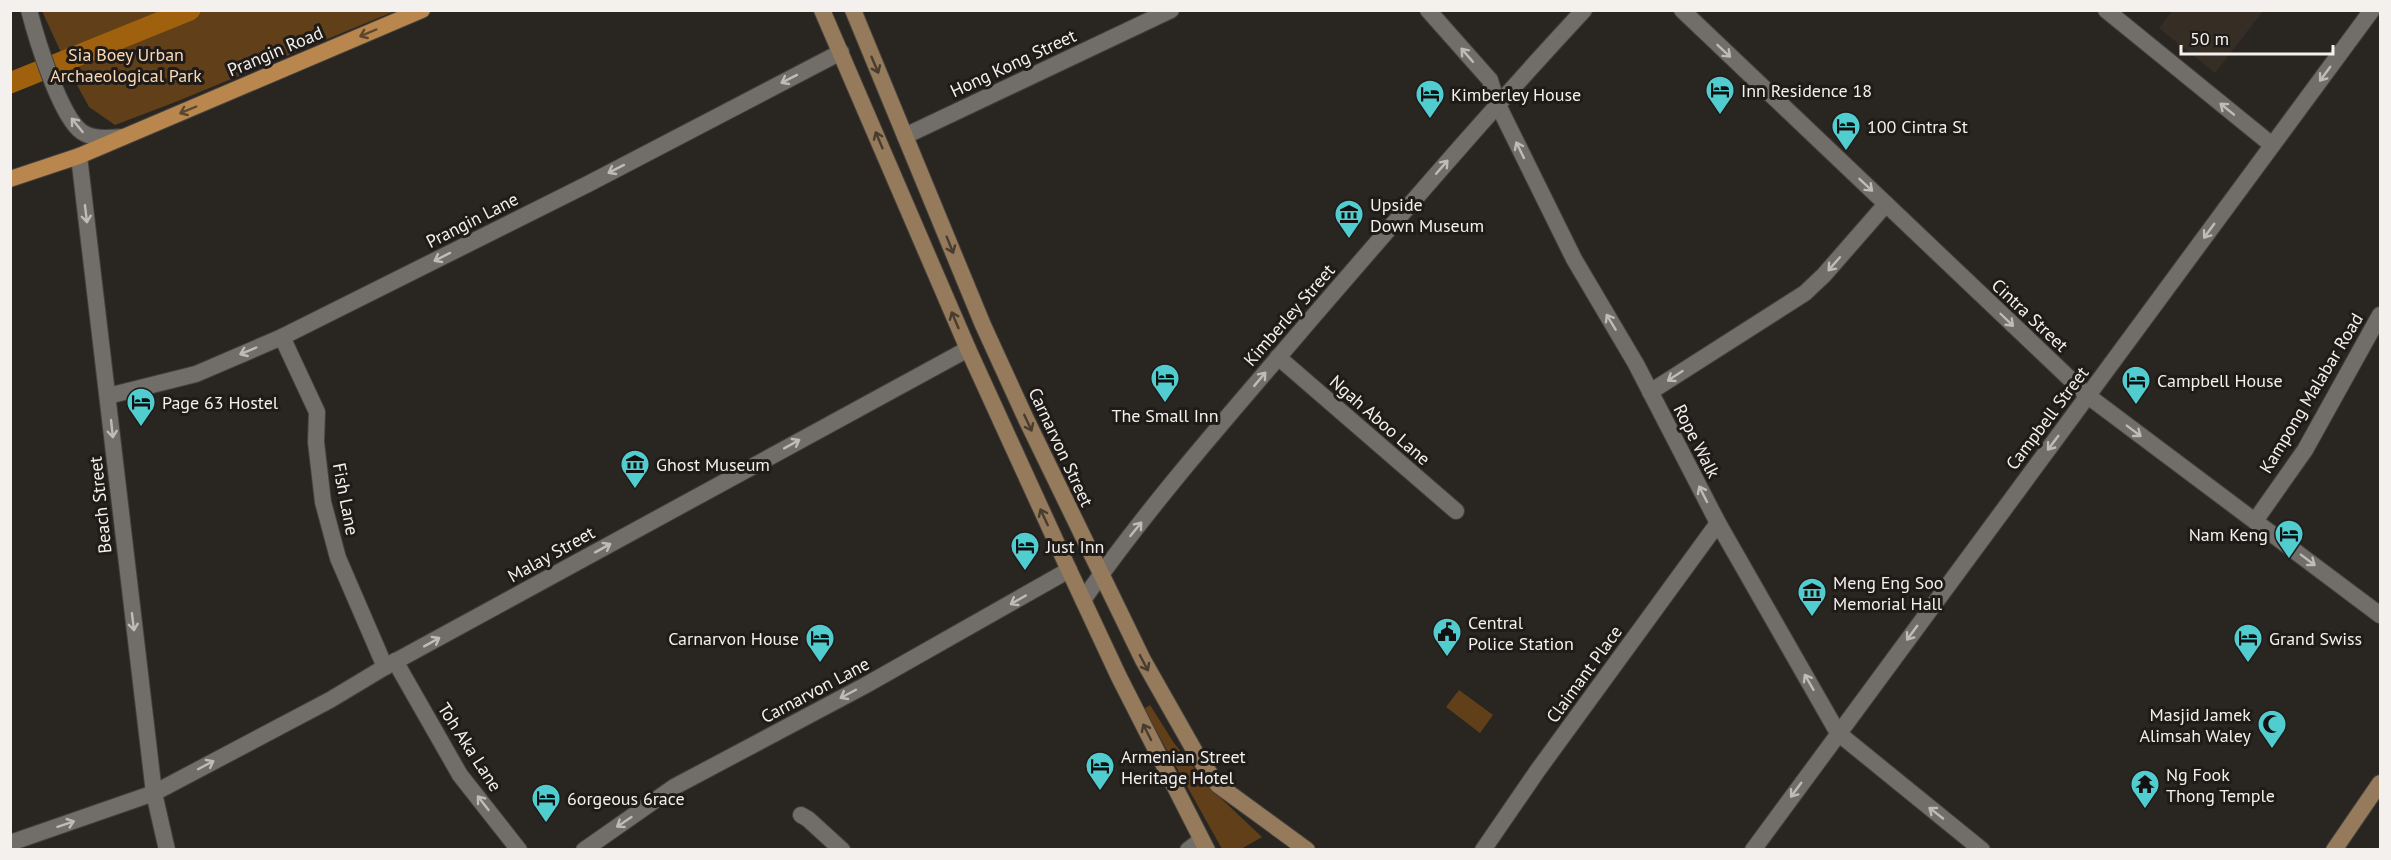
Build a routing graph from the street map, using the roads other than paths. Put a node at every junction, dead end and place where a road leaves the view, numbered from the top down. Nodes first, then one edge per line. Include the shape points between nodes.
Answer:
1 (29, 10) edge
2 (422, 10) edge
3 (822, 10) edge
4 (853, 10) edge
5 (1170, 10) edge
6 (1428, 10) edge
7 (1584, 10) edge
8 (1682, 10) edge
9 (2106, 10) edge
10 (2372, 10) edge
11 (841, 52) junction
12 (1497, 104) junction
13 (905, 136) junction
14 (123, 137) junction
15 (2272, 146) junction
16 (79, 156) junction
17 (10, 179) edge
18 (1886, 204) junction
19 (2380, 315) edge
20 (282, 337) junction
21 (968, 349) junction
22 (1278, 357) junction
23 (1650, 392) junction
24 (108, 396) junction
25 (2088, 396) junction
26 (1456, 511) dead end
27 (2255, 521) junction
28 (1718, 523) junction
29 (1068, 570) junction
30 (1101, 575) junction
31 (1083, 600) junction
32 (2380, 615) edge
33 (390, 664) junction
34 (1838, 733) junction
35 (2380, 783) edge
36 (154, 793) junction
37 (801, 815) dead end
38 (10, 843) edge
39 (1199, 846) edge
40 (166, 849) edge
41 (519, 849) edge
42 (584, 849) edge
43 (842, 849) edge
44 (1307, 849) edge
45 (1483, 849) edge
46 (1753, 849) edge
47 (1982, 849) edge
48 (2334, 849) edge

14 -> 1 street via 90,136 80,131 52,81
2 -> 14 main road, Prangin Road
3 - 11 main road
4 -> 13 main road, Carnarvon Street
5 - 13 street, Hong Kong Street
12 -> 6 street, Rope Walk via 1490,80
7 - 12 street, Kimberley Street
8 -> 18 street, Cintra Street
15 -> 9 street
10 -> 15 street, Campbell Street
11 -> 20 street, Prangin Lane
21 -> 11 main road
22 -> 12 street, Kimberley Street
23 -> 12 street, Rope Walk via 1574,259
13 -> 30 main road, Carnarvon Street via 983,326
14 - 16 main road, Prangin Road
15 -> 25 street, Campbell Street
16 - 17 main road, Prangin Road
16 -> 24 street, Beach Street
18 -> 23 street via 1805,293
18 -> 25 street, Cintra Street
19 - 27 street, Kampong Malabar Road via 2305,450
20 -> 24 street, Prangin Lane via 196,374
20 - 33 street, Fish Lane via 317,412 323,502 338,558
29 -> 21 main road
33 -> 21 street, Malay Street
22 - 26 street, Ngah Aboo Lane
30 -> 22 street, Kimberley Street
28 -> 23 street, Rope Walk
24 -> 36 street, Beach Street
25 -> 27 street, Cintra Street
25 -> 34 street, Campbell Street
27 -> 32 street, Cintra Street
34 -> 28 street, Rope Walk
28 - 45 street, Claimant Place
29 - 31 main road
29 -> 42 street, Carnarvon Lane via 866,685 674,787
30 - 31 street, Kimberley Street
30 -> 44 main road, Carnarvon Street via 1197,757 1218,784
39 -> 31 main road
36 -> 33 street, Malay Street
41 -> 33 street, Toh Aka Lane via 460,775
34 -> 46 street, Campbell Street
47 -> 34 street, Rope Walk
35 - 48 main road
38 -> 36 street, Malay Street
36 - 40 street, Beach Street
37 - 43 street

